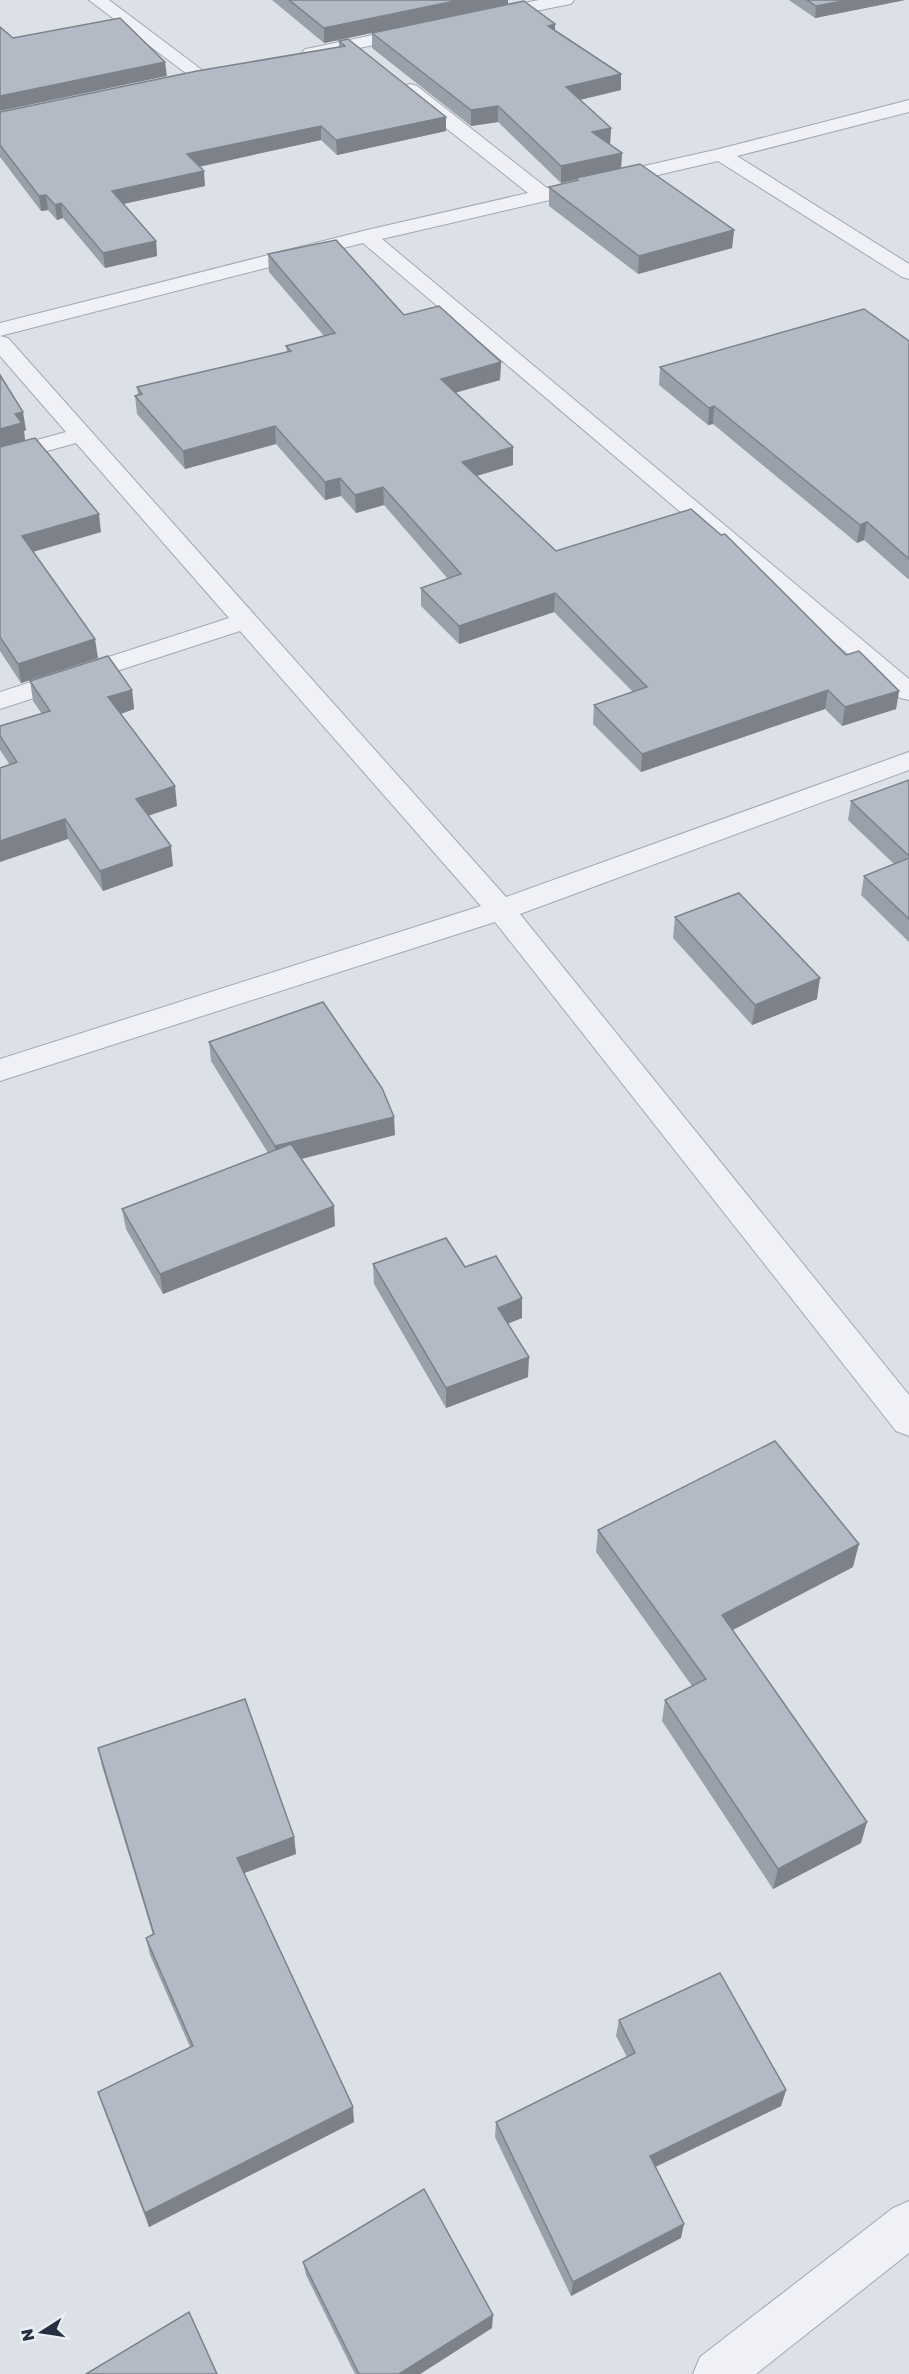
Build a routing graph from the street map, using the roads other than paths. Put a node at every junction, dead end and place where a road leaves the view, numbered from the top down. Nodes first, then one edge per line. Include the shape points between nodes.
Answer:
1 (100, 0) edge
2 (565, 0) edge
3 (475, 19) edge
4 (430, 28) edge
5 (352, 44) junction
6 (294, 57) edge
7 (370, 59) edge
8 (398, 80) edge
9 (179, 81) edge
10 (909, 106) edge
11 (721, 154) junction
12 (543, 195) junction
13 (367, 236) junction
14 (909, 273) edge
15 (0, 330) edge
16 (0, 343) edge
17 (81, 435) junction
18 (0, 457) edge
19 (246, 621) junction
20 (909, 692) edge
21 (0, 701) edge
22 (909, 760) edge
23 (501, 910) junction
24 (0, 1070) edge
25 (909, 1421) edge
26 (909, 2224) edge
27 (717, 2374) edge

1 - 9 street via 207,75
2 - 3 street
4 - 5 street
5 - 6 street
5 - 7 street
8 - 12 street
10 - 11 street
11 - 12 street
11 - 14 street
12 - 13 street
13 - 15 street
13 - 20 street
16 - 17 street
17 - 18 street
17 - 19 street
19 - 21 street
19 - 23 street
22 - 23 street
23 - 24 street
23 - 25 street
26 - 27 street

